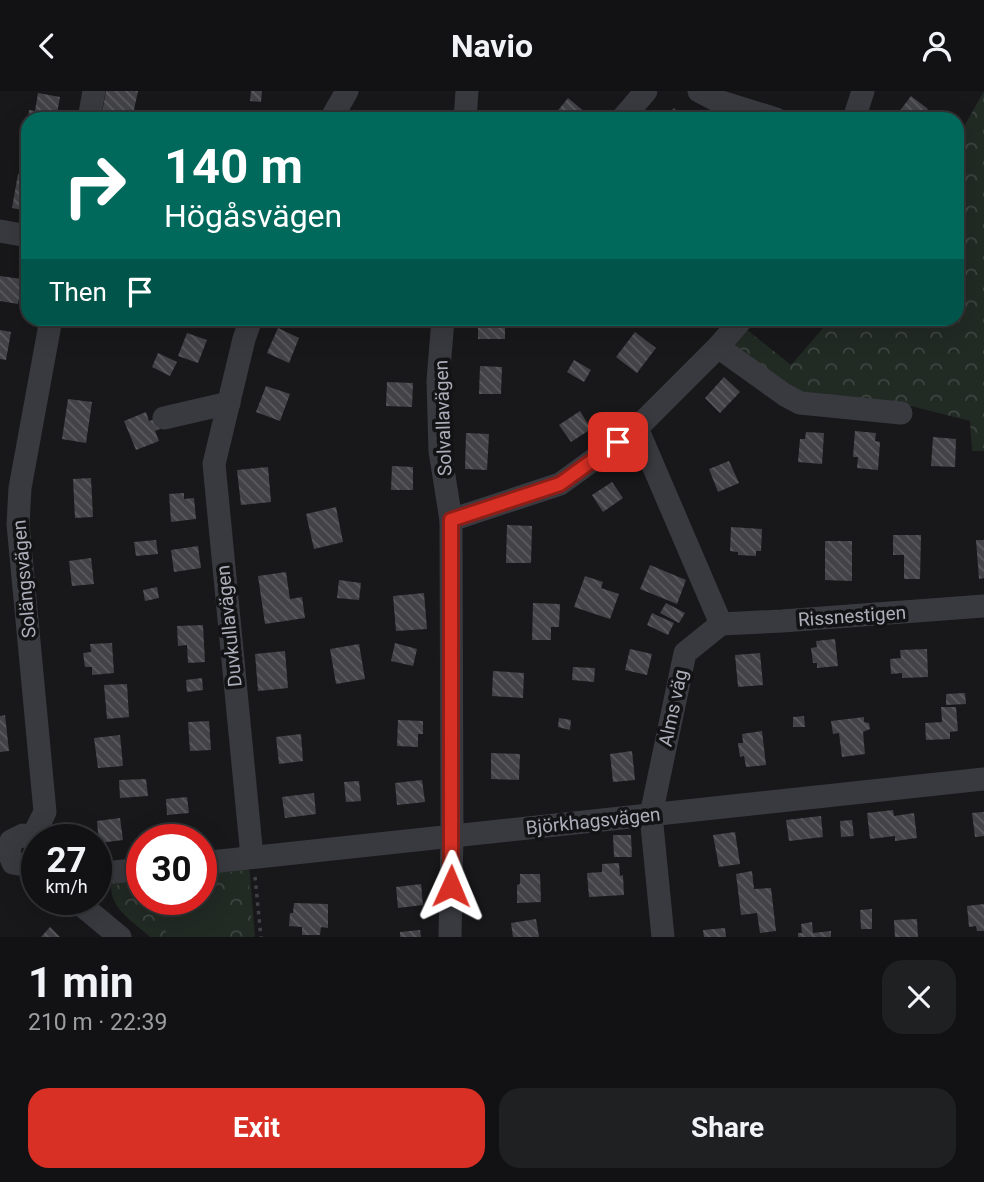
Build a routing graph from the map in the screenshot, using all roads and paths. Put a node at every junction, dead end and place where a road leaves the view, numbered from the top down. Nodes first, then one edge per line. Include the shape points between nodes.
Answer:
1 (94, 91) edge
2 (347, 91) edge
3 (467, 91) edge
4 (646, 91) edge
5 (699, 91) edge
6 (863, 91) edge
7 (90, 112) edge
8 (335, 112) edge
9 (466, 112) edge
10 (628, 112) edge
11 (753, 112) edge
12 (857, 112) edge
13 (0, 231) edge
14 (21, 235) edge
15 (49, 326) edge
16 (249, 326) edge
17 (442, 326) edge
18 (736, 326) edge
19 (718, 347) junction
20 (229, 403) junction
21 (901, 413) dead end
22 (164, 418) dead end
23 (637, 428) junction
24 (10, 487) edge
25 (451, 520) junction
26 (984, 606) edge
27 (721, 624) junction
28 (984, 779) edge
29 (651, 815) junction
30 (38, 824) edge
31 (452, 836) junction
32 (252, 857) junction
33 (217, 861) edge
34 (93, 915) edge
35 (120, 937) edge
36 (261, 937) edge
37 (450, 937) edge
38 (663, 937) edge

1 - 7 street
2 - 8 street
3 - 9 street
4 - 10 street
5 - 11 street
6 - 12 street
13 - 14 street
15 - 24 street, Solängsvägen
16 - 20 street, Duvkullavägen
17 - 25 street, Solvallavägen via 440,451
18 - 19 street
19 - 21 street via 800,403
19 - 23 street
20 - 22 street
20 - 32 street, Duvkullavägen via 214,464
23 - 25 street via 560,484
23 - 27 street
24 - 30 street, Solängsvägen via 18,524 45,812
25 - 31 street, Solvallavägen
26 - 27 street, Rissnestigen
27 - 29 street, Alms väg via 685,653
28 - 29 street, Björkhagsvägen
29 - 31 street, Björkhagsvägen
29 - 38 street, Alms väg
31 - 32 street, Björkhagsvägen
31 - 37 street, Solvallavägen
32 - 33 street, Björkhagsvägen
32 - 36 path
34 - 35 street

